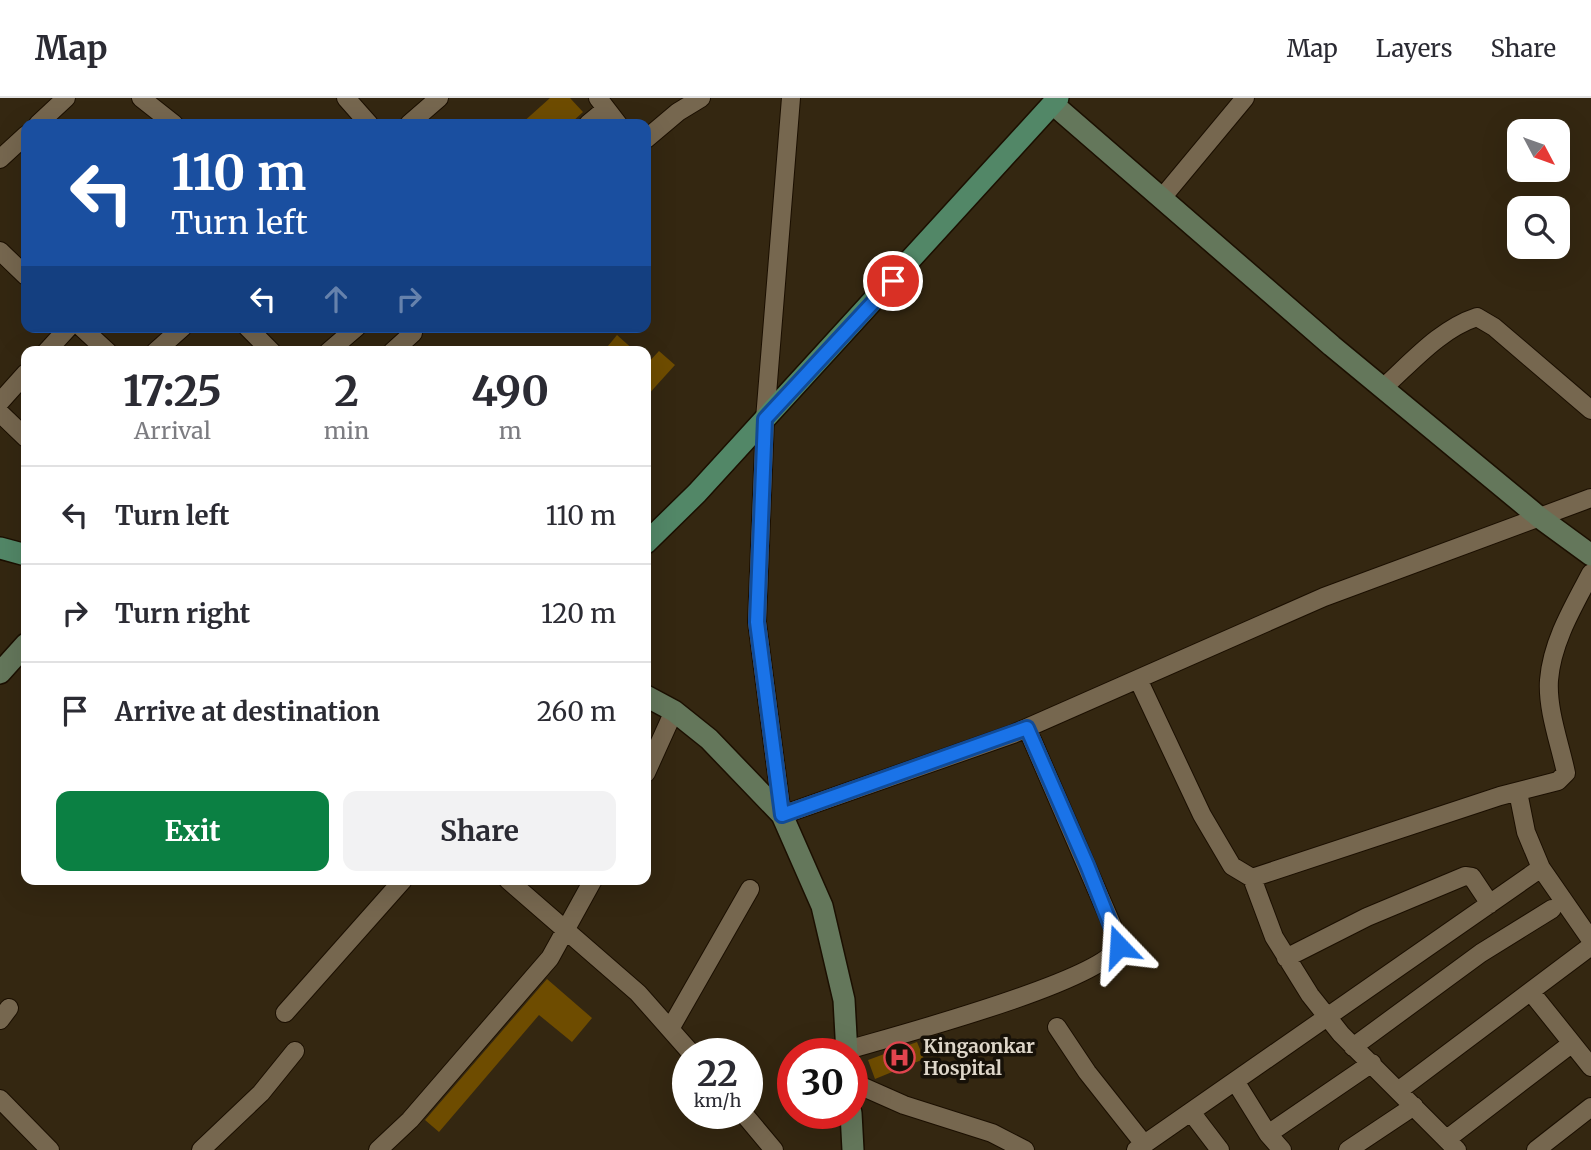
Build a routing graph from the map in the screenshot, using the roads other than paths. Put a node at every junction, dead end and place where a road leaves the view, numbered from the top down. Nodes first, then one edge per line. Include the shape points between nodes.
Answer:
1 (66, 98) edge
2 (141, 98) edge
3 (346, 98) edge
4 (439, 98) edge
5 (701, 98) edge
6 (791, 98) edge
7 (1245, 98) edge
8 (1053, 100) edge
9 (602, 104) edge
10 (43, 119) edge
11 (168, 119) edge
12 (365, 119) edge
13 (415, 119) edge
14 (592, 119) edge
15 (614, 119) edge
16 (651, 135) edge
17 (21, 140) edge
18 (0, 159) edge
19 (1161, 199) junction
20 (0, 251) edge
21 (21, 271) edge
22 (63, 333) edge
23 (87, 333) edge
24 (176, 333) edge
25 (253, 333) edge
26 (349, 333) edge
27 (409, 333) edge
28 (52, 346) edge
29 (102, 346) edge
30 (162, 346) edge
31 (266, 346) edge
32 (335, 346) edge
33 (397, 346) edge
34 (21, 379) edge
35 (1383, 388) junction
36 (0, 402) edge
37 (1591, 410) edge
38 (0, 412) edge
39 (765, 419) junction
40 (21, 433) edge
41 (1591, 498) edge
42 (1539, 517) junction
43 (651, 538) edge
44 (0, 548) edge
45 (21, 554) edge
46 (1591, 555) edge
47 (1591, 573) edge
48 (21, 650) edge
49 (0, 673) edge
50 (1138, 679) junction
51 (651, 698) edge
52 (674, 710) junction
53 (1027, 728) junction
54 (651, 762) edge
55 (1518, 792) junction
56 (782, 815) junction
57 (1541, 868) junction
58 (1252, 878) junction
59 (399, 885) edge
60 (515, 885) edge
61 (590, 885) edge
62 (750, 889) dead end
63 (1490, 904) junction
64 (1552, 909) dead end
65 (567, 929) junction
66 (1591, 940) edge
67 (1591, 946) edge
68 (1286, 958) junction
69 (1531, 992) junction
70 (285, 1013) dead end
71 (1328, 1017) junction
72 (1057, 1027) dead end
73 (670, 1029) junction
74 (678, 1038) edge
75 (846, 1038) edge
76 (1571, 1044) junction
77 (868, 1045) edge
78 (1353, 1047) junction
79 (295, 1051) dead end
80 (1372, 1063) junction
81 (1591, 1067) edge
82 (1235, 1081) junction
83 (868, 1089) edge
84 (1398, 1091) junction
85 (0, 1099) edge
86 (1414, 1106) junction
87 (1591, 1107) edge
88 (1191, 1112) junction
89 (756, 1129) edge
90 (852, 1129) edge
91 (1269, 1134) junction
92 (1452, 1144) edge
93 (1140, 1147) edge
94 (50, 1150) edge
95 (201, 1150) edge
96 (378, 1150) edge
97 (774, 1150) edge
98 (853, 1150) edge
99 (1025, 1150) edge
100 (1220, 1150) edge
101 (1282, 1150) edge
102 (1348, 1150) edge
103 (1536, 1150) edge

1 - 10 street
2 - 11 street
3 - 12 street
4 - 13 street
5 - 16 street
6 - 39 street
7 - 19 street
8 - 19 street
8 - 39 main road
9 - 14 street
9 - 15 street
17 - 18 street
19 - 35 street
20 - 21 street
22 - 28 street
23 - 29 street
24 - 30 street
25 - 31 street
26 - 32 street
27 - 33 street
34 - 36 street
35 - 37 street via 1444,334 1477,317
35 - 42 street
38 - 40 street
39 - 43 main road
39 - 56 street via 757,622
41 - 42 street
42 - 46 street
42 - 50 street via 1324,597
44 - 45 main road
47 - 55 street via 1552,658 1549,683 1566,773 1558,781
48 - 49 street
50 - 53 street
50 - 58 street via 1202,815 1232,866
51 - 52 street
52 - 54 street
52 - 56 street via 709,738
53 - 56 street
53 - 77 street via 1118,939 1115,954 1090,971
55 - 57 street via 1526,832
55 - 58 street
56 - 75 street via 822,906 844,1000
57 - 63 street
57 - 66 street
58 - 68 street
59 - 70 street
60 - 65 street
61 - 65 street
62 - 73 street
63 - 68 street via 1472,877 1465,876 1367,917
63 - 71 street
64 - 78 street via 1481,953
65 - 73 street via 638,993
65 - 96 street via 550,958 500,1018
67 - 69 street
68 - 71 street
69 - 76 street
69 - 84 street
71 - 78 street
71 - 82 street
72 - 93 street
73 - 74 street
76 - 81 street
76 - 92 street
78 - 80 street
79 - 95 street via 261,1093
80 - 84 street
80 - 91 street
82 - 88 street
82 - 91 street
83 - 99 street via 992,1133
84 - 86 street
85 - 94 street
86 - 92 street
86 - 102 street
87 - 103 street
88 - 93 street
88 - 100 street
89 - 97 street
90 - 98 street
91 - 101 street

